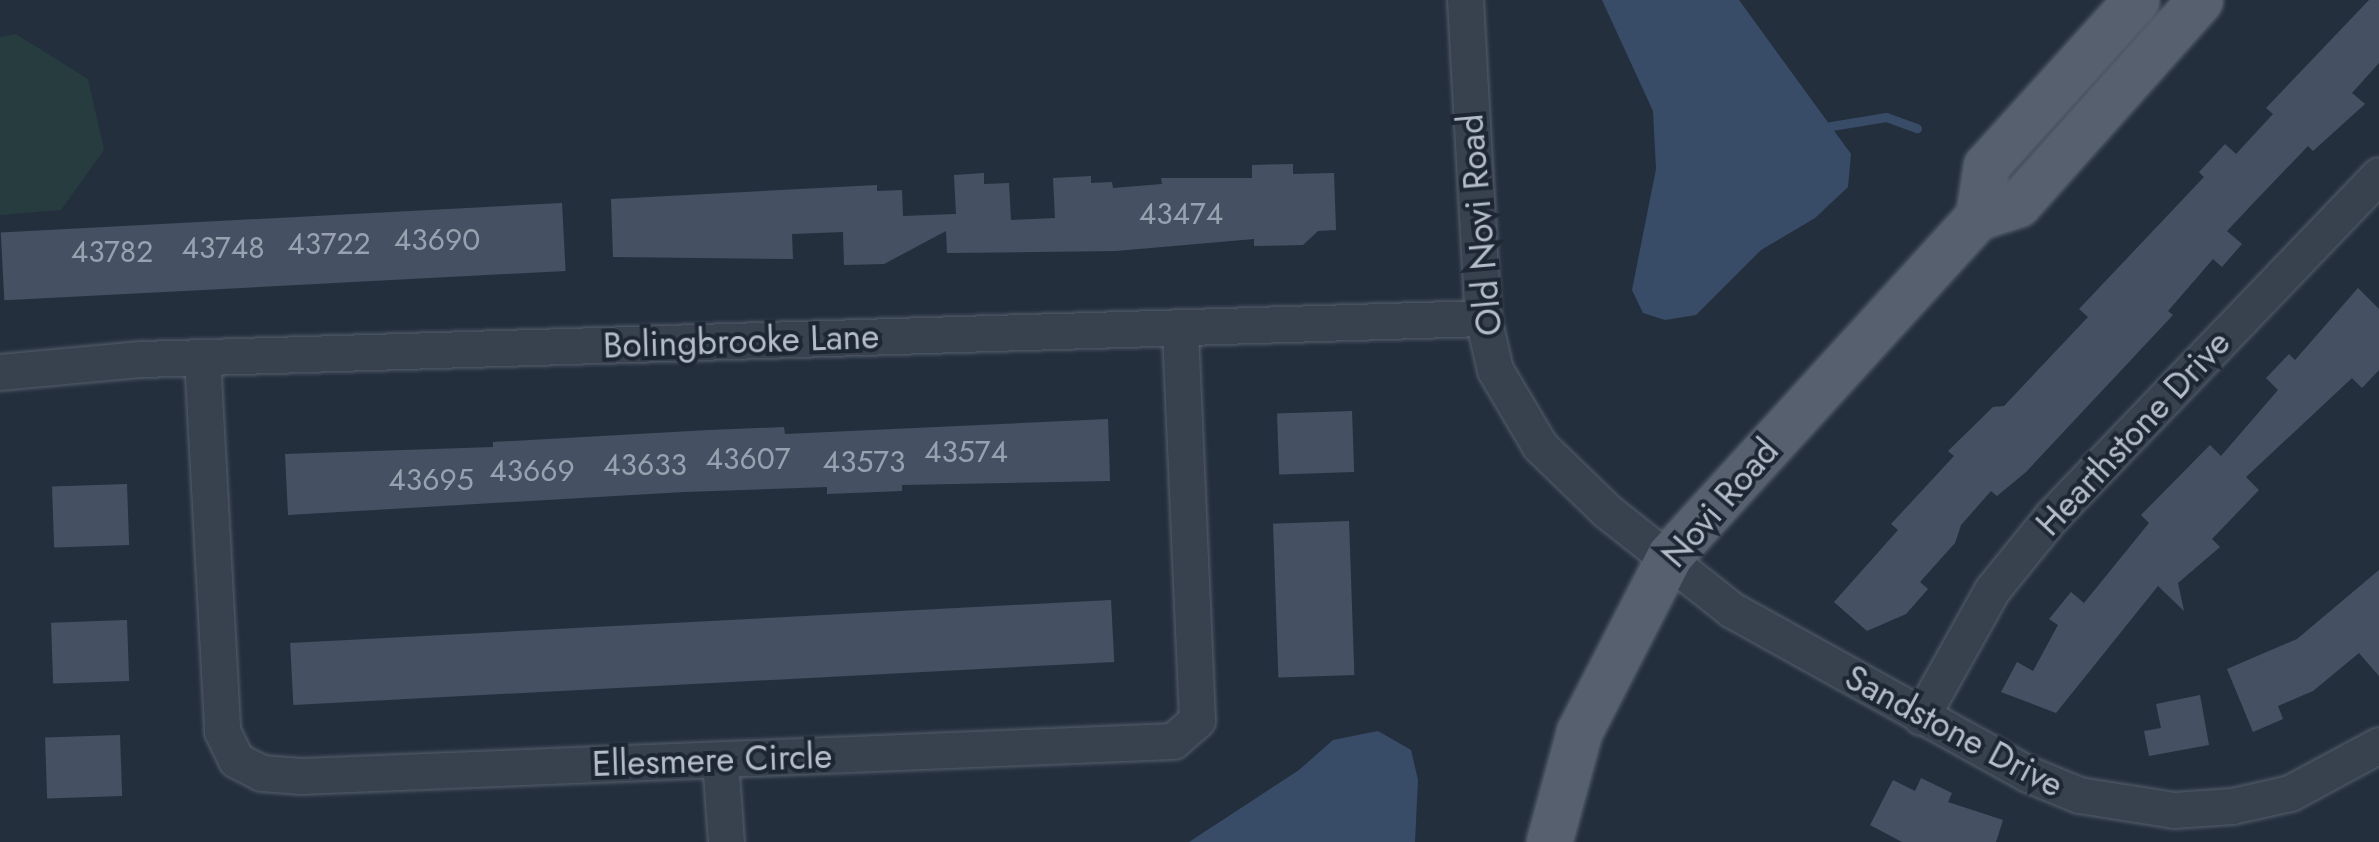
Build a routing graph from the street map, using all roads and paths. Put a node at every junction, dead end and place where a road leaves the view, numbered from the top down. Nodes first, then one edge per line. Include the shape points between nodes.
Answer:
1 (1465, 0) edge
2 (2136, 0) edge
3 (2200, 0) edge
4 (2379, 176) edge
5 (1978, 217) junction
6 (1483, 318) junction
7 (1180, 328) junction
8 (202, 357) junction
9 (0, 372) edge
10 (1670, 555) junction
11 (1921, 717) junction
12 (2379, 745) edge
13 (720, 760) junction
14 (726, 842) edge
15 (1549, 842) edge

1 - 6 street, Old Novi Road
2 - 5 main road via 1986,166
3 - 5 main road, Novi Road via 2018,204
4 - 11 street, Hearthstone Drive via 2052,516 1992,590
5 - 10 main road, Novi Road
6 - 7 street, Bolingbrooke Lane
6 - 10 street, Old Novi Road via 1500,384 1540,446 1607,512
7 - 8 street, Bolingbrooke Lane
7 - 13 street, Ellesmere Circle via 1197,720 1172,741
8 - 9 street, Bolingbrooke Lane
8 - 13 street, Ellesmere Circle via 222,730 236,760 261,773 300,776
10 - 11 street, Sandstone Drive via 1732,610
10 - 15 main road, Novi Road via 1579,732
11 - 12 street, Sandstone Drive via 2079,795 2174,810 2290,793
13 - 14 street

